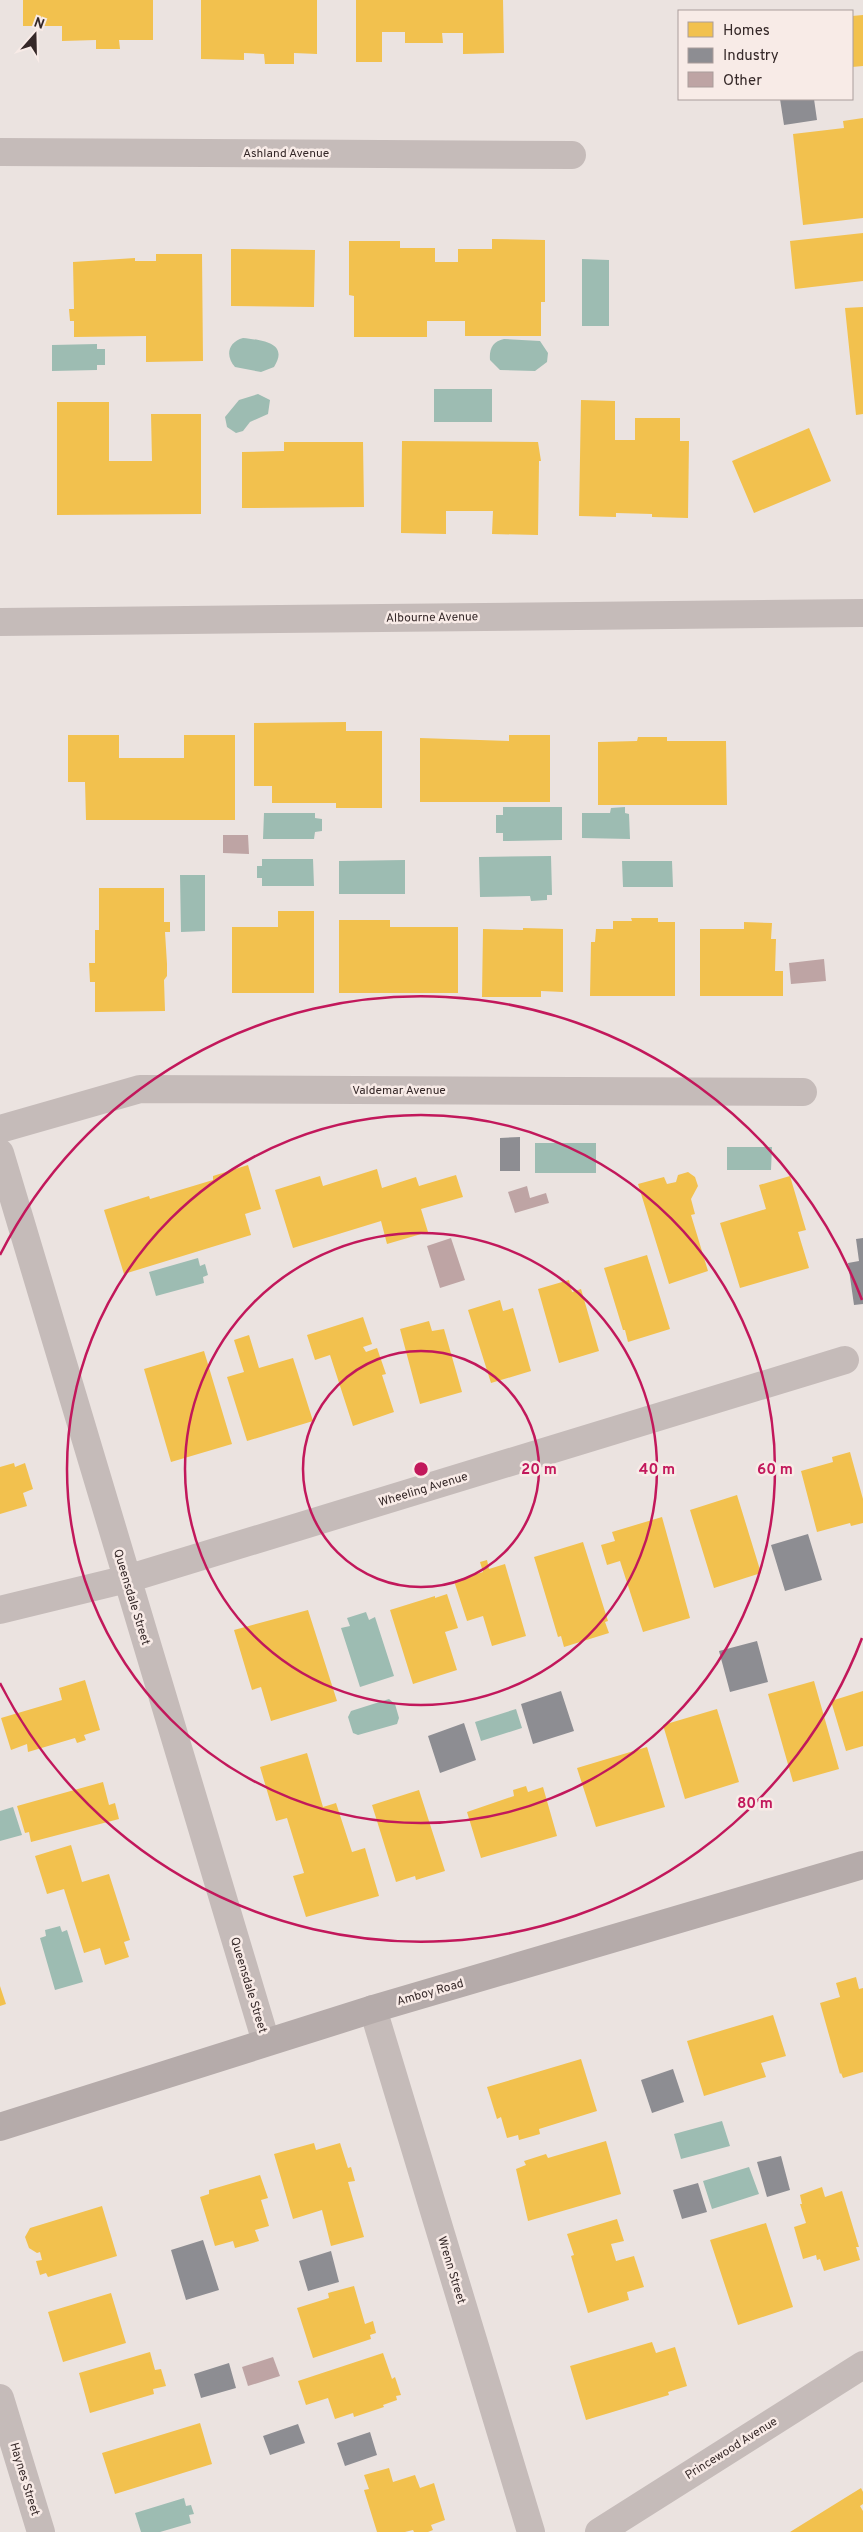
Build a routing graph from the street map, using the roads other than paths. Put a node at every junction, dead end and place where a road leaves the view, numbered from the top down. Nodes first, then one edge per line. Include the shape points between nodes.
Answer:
1 (0, 152) edge
2 (572, 154) dead end
3 (863, 613) edge
4 (0, 622) edge
5 (803, 1092) dead end
6 (0, 1129) edge
7 (0, 1152) edge
8 (845, 1360) dead end
9 (127, 1580) junction
10 (0, 1610) edge
11 (863, 1865) edge
12 (373, 2009) junction
13 (266, 2042) junction
14 (0, 2127) edge
15 (863, 2365) edge
16 (0, 2398) edge
17 (41, 2532) edge
18 (531, 2532) edge
19 (599, 2532) edge

1 - 2 street, Ashland Avenue
3 - 4 street, Albourne Avenue
5 - 6 street, Valdemar Avenue via 140,1089
7 - 9 street, Queensdale Street
8 - 9 street, Wheeling Avenue
9 - 10 street, Wheeling Avenue
9 - 13 street, Queensdale Street
11 - 12 main road, Amboy Road
12 - 13 main road, Amboy Road
12 - 18 street, Wrenn Street
13 - 14 main road, Amboy Road
15 - 19 street, Princewood Avenue
16 - 17 street, Haynes Street

